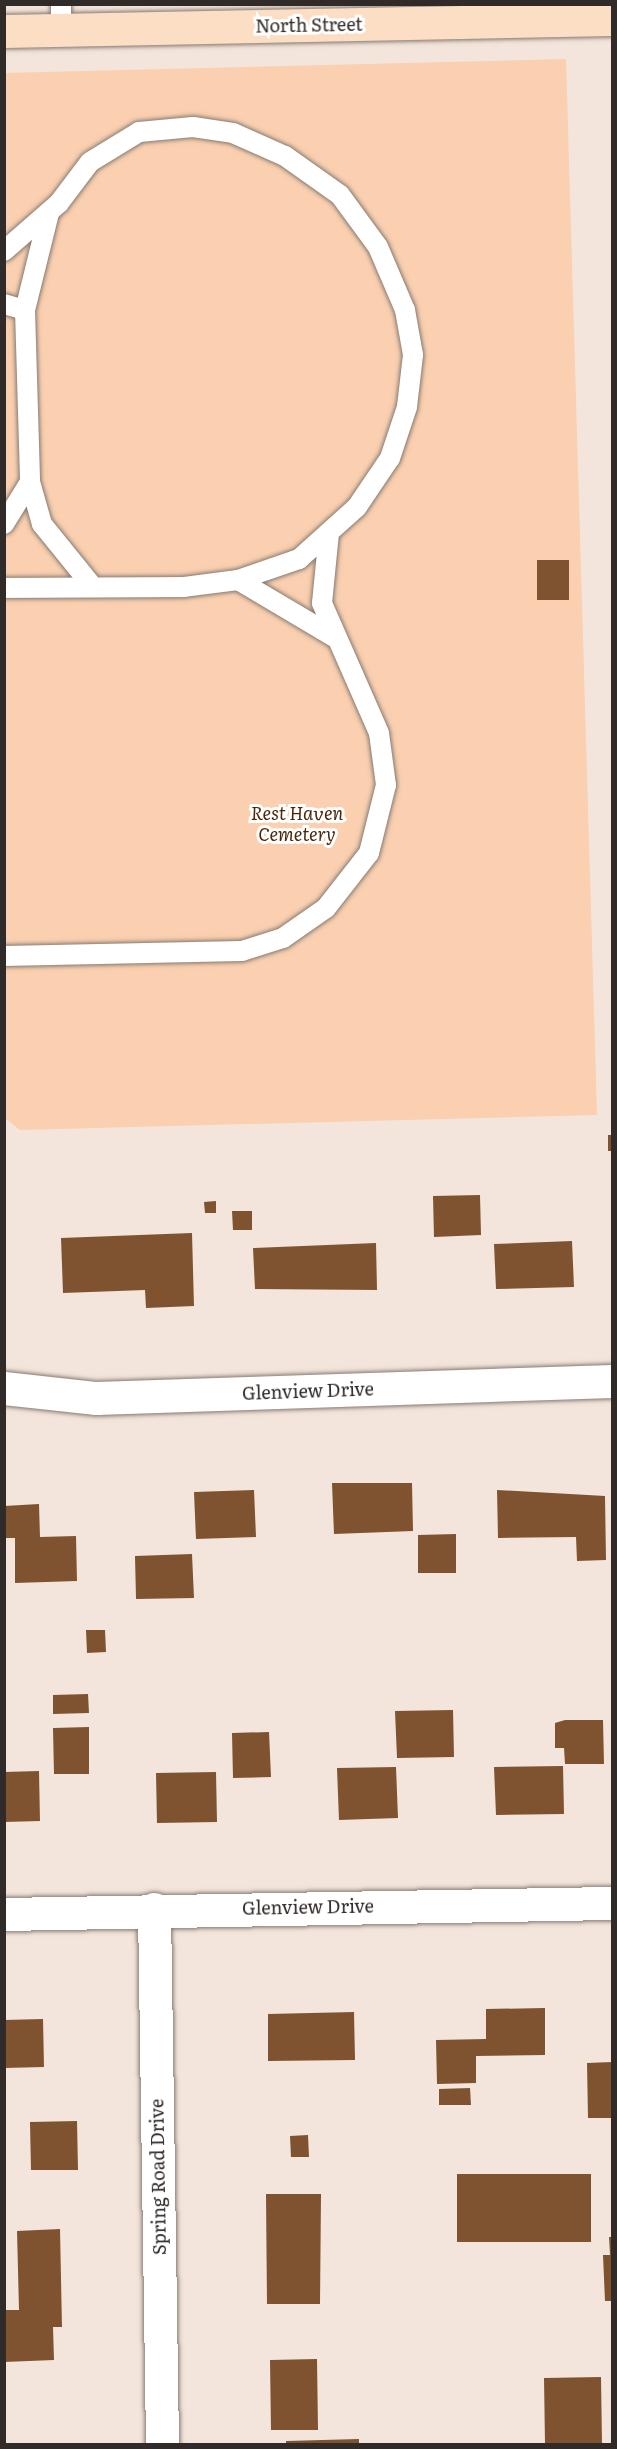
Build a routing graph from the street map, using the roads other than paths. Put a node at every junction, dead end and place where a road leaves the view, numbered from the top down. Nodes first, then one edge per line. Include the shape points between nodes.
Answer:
1 (61, 17) edge
2 (612, 20) edge
3 (4, 31) edge
4 (49, 213) junction
5 (4, 251) edge
6 (4, 304) edge
7 (24, 310) junction
8 (30, 482) junction
9 (4, 524) edge
10 (329, 533) junction
11 (238, 580) junction
12 (93, 587) junction
13 (4, 588) edge
14 (336, 639) junction
15 (4, 956) edge
16 (612, 1381) edge
17 (4, 1388) edge
18 (612, 1903) edge
19 (154, 1909) junction
20 (4, 1914) edge
21 (162, 2445) edge

1 - 2 street, North Street
1 - 3 street, North Street
4 - 5 lane
4 - 7 lane
4 - 10 lane via 90,162 139,132 193,127 233,133 285,156 340,195 378,247 405,310 413,355 407,407 390,458 357,507
6 - 7 lane
7 - 8 lane
8 - 9 lane
8 - 12 lane via 42,524
10 - 11 lane via 299,559
10 - 14 lane via 322,603
11 - 12 lane via 184,587
11 - 14 lane
12 - 13 lane
14 - 15 lane via 379,733 386,785 369,853 326,908 283,938 242,951
16 - 17 street, Glenview Drive via 96,1398
18 - 19 street, Glenview Drive
19 - 20 street, Glenview Drive
19 - 21 street, Spring Road Drive

